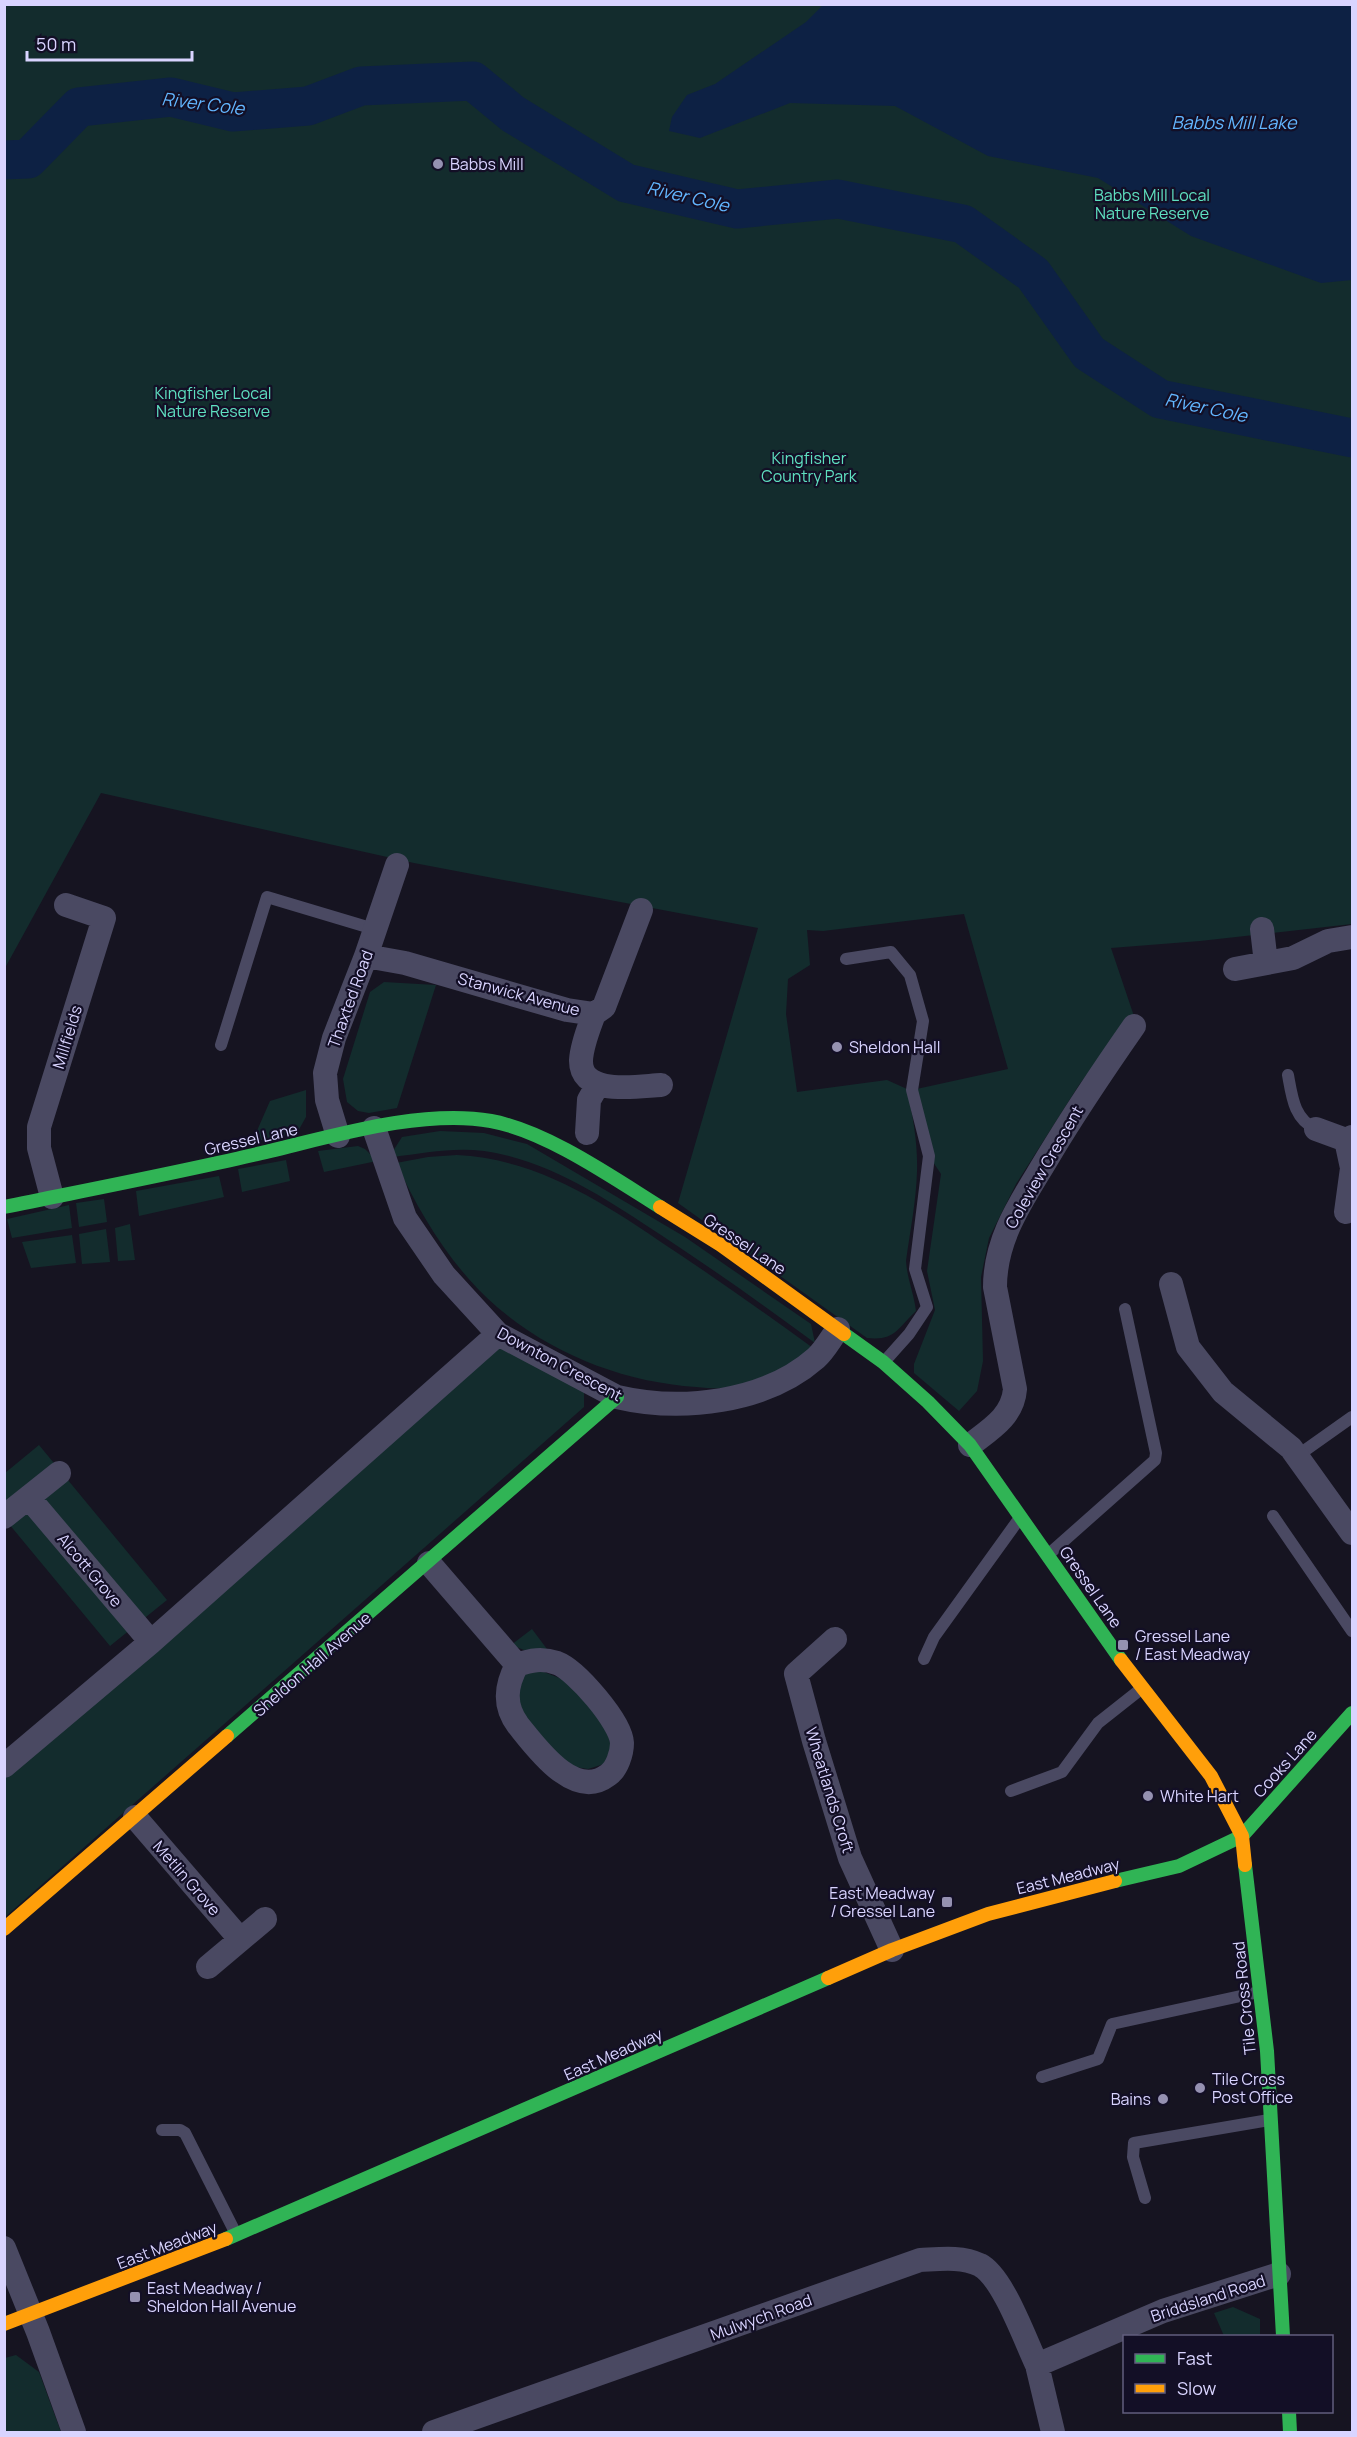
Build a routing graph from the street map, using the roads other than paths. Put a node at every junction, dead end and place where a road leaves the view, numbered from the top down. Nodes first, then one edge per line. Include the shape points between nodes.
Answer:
1 (397, 865) dead end
2 (66, 904) dead end
3 (641, 910) dead end
4 (374, 929) junction
5 (1262, 929) dead end
6 (1353, 937) edge
7 (366, 956) junction
8 (846, 959) dead end
9 (1266, 963) junction
10 (1235, 969) dead end
11 (594, 1014) junction
12 (1134, 1026) dead end
13 (221, 1045) dead end
14 (1288, 1075) dead end
15 (661, 1085) dead end
16 (597, 1086) junction
17 (374, 1128) junction
18 (1316, 1130) joint
19 (587, 1133) dead end
20 (338, 1136) junction
21 (1349, 1139) edge
22 (52, 1197) junction
23 (4, 1207) edge
24 (1346, 1212) dead end
25 (1171, 1284) dead end
26 (1125, 1309) dead end
27 (838, 1329) junction
28 (498, 1334) junction
29 (883, 1362) junction
30 (616, 1397) junction
31 (1353, 1417) edge
32 (970, 1445) junction
33 (1297, 1456) junction
34 (59, 1473) dead end
35 (29, 1498) junction
36 (1021, 1516) junction
37 (1273, 1516) dead end
38 (4, 1517) edge
39 (1353, 1533) edge
40 (1048, 1554) junction
41 (429, 1563) junction
42 (1353, 1631) edge
43 (835, 1639) dead end
44 (151, 1642) junction
45 (924, 1659) dead end
46 (517, 1665) junction
47 (1142, 1689) junction
48 (1353, 1713) edge
49 (4, 1766) edge
50 (1011, 1791) dead end
51 (135, 1817) junction
52 (1242, 1836) junction
53 (265, 1918) dead end
54 (4, 1929) edge
55 (240, 1939) junction
56 (892, 1950) junction
57 (208, 1966) dead end
58 (1260, 1992) junction
59 (1042, 2077) dead end
60 (1270, 2120) junction
61 (162, 2130) dead end
62 (1145, 2198) dead end
63 (237, 2235) junction
64 (4, 2248) edge
65 (1279, 2274) junction
66 (31, 2315) junction
67 (4, 2324) edge
68 (1283, 2335) edge
69 (1037, 2365) junction
70 (1289, 2413) edge
71 (74, 2433) edge
72 (434, 2433) edge
73 (1053, 2433) edge
74 (1290, 2433) edge

1 - 4 street, Thaxted Road
2 - 22 street, Millfields via 104,918 39,1127 39,1148
3 - 11 street, Stanwick Avenue via 604,1007
4 - 7 street, Thaxted Road
4 - 13 lane via 267,897
5 - 9 street
6 - 9 street via 1328,941 1293,958
7 - 11 street, Stanwick Avenue
7 - 20 street, Thaxted Road via 334,1038 325,1073 327,1100
8 - 29 lane via 891,952 910,975 923,1021 912,1090 929,1156 915,1269 927,1307
9 - 10 street
11 - 16 street via 581,1062
12 - 32 street, Coleview Crescent via 1084,1098 1009,1222 1000,1245 995,1287 1016,1389 1014,1401 1010,1411
14 - 18 lane via 1298,1115
15 - 16 street
16 - 19 street via 589,1100
17 - 20 street, Gressel Lane
17 - 27 street, Gressel Lane via 458,1117 524,1130 600,1168 721,1245
17 - 28 street, Downton Crescent via 405,1218 444,1275
18 - 21 street
20 - 22 street, Gressel Lane
21 - 24 street via 1352,1168
22 - 23 street, Gressel Lane
25 - 33 street via 1188,1347 1223,1392
26 - 40 lane via 1155,1460
27 - 29 street, Gressel Lane
27 - 30 street, Downton Crescent via 818,1357 760,1392 689,1404
28 - 30 street, Downton Crescent
28 - 44 street
29 - 32 street, Gressel Lane
30 - 41 street, Sheldon Hall Avenue
31 - 33 lane
32 - 36 street, Gressel Lane
33 - 39 street
34 - 35 street
35 - 38 street
35 - 44 street, Alcott Grove
36 - 40 street, Gressel Lane
36 - 45 lane via 944,1622
37 - 42 lane
40 - 47 street, Gressel Lane
41 - 46 street
41 - 51 street, Sheldon Hall Avenue
43 - 56 street, Wheatlands Croft via 796,1674 850,1858
44 - 49 street
46 - 46 street via 530,1660 559,1664 585,1686 614,1722 622,1742 615,1768 608,1776 586,1781 567,1776 531,1741 509,1708 509,1679
47 - 50 lane via 1098,1723 1062,1772
47 - 52 street, Gressel Lane via 1211,1776
48 - 52 street, Cooks Lane
51 - 54 street, Sheldon Hall Avenue
51 - 55 street, Metlin Grove
52 - 56 street, East Meadway via 1179,1866 988,1914
52 - 58 street, Tile Cross Road
53 - 55 street
55 - 57 street
56 - 63 street, East Meadway
58 - 59 lane via 1112,2024 1098,2059
58 - 60 street, Tile Cross Road
60 - 62 lane via 1134,2143 1133,2157
60 - 65 street, Tile Cross Road
61 - 63 lane via 185,2133
63 - 66 street, East Meadway
64 - 66 street
65 - 68 street, Tile Cross Road
65 - 69 street, Briddsland Road via 1163,2311
66 - 67 street, East Meadway
66 - 71 street
69 - 72 street, Mulwych Road via 999,2284 981,2266 953,2258 920,2260
69 - 73 street
70 - 74 street

